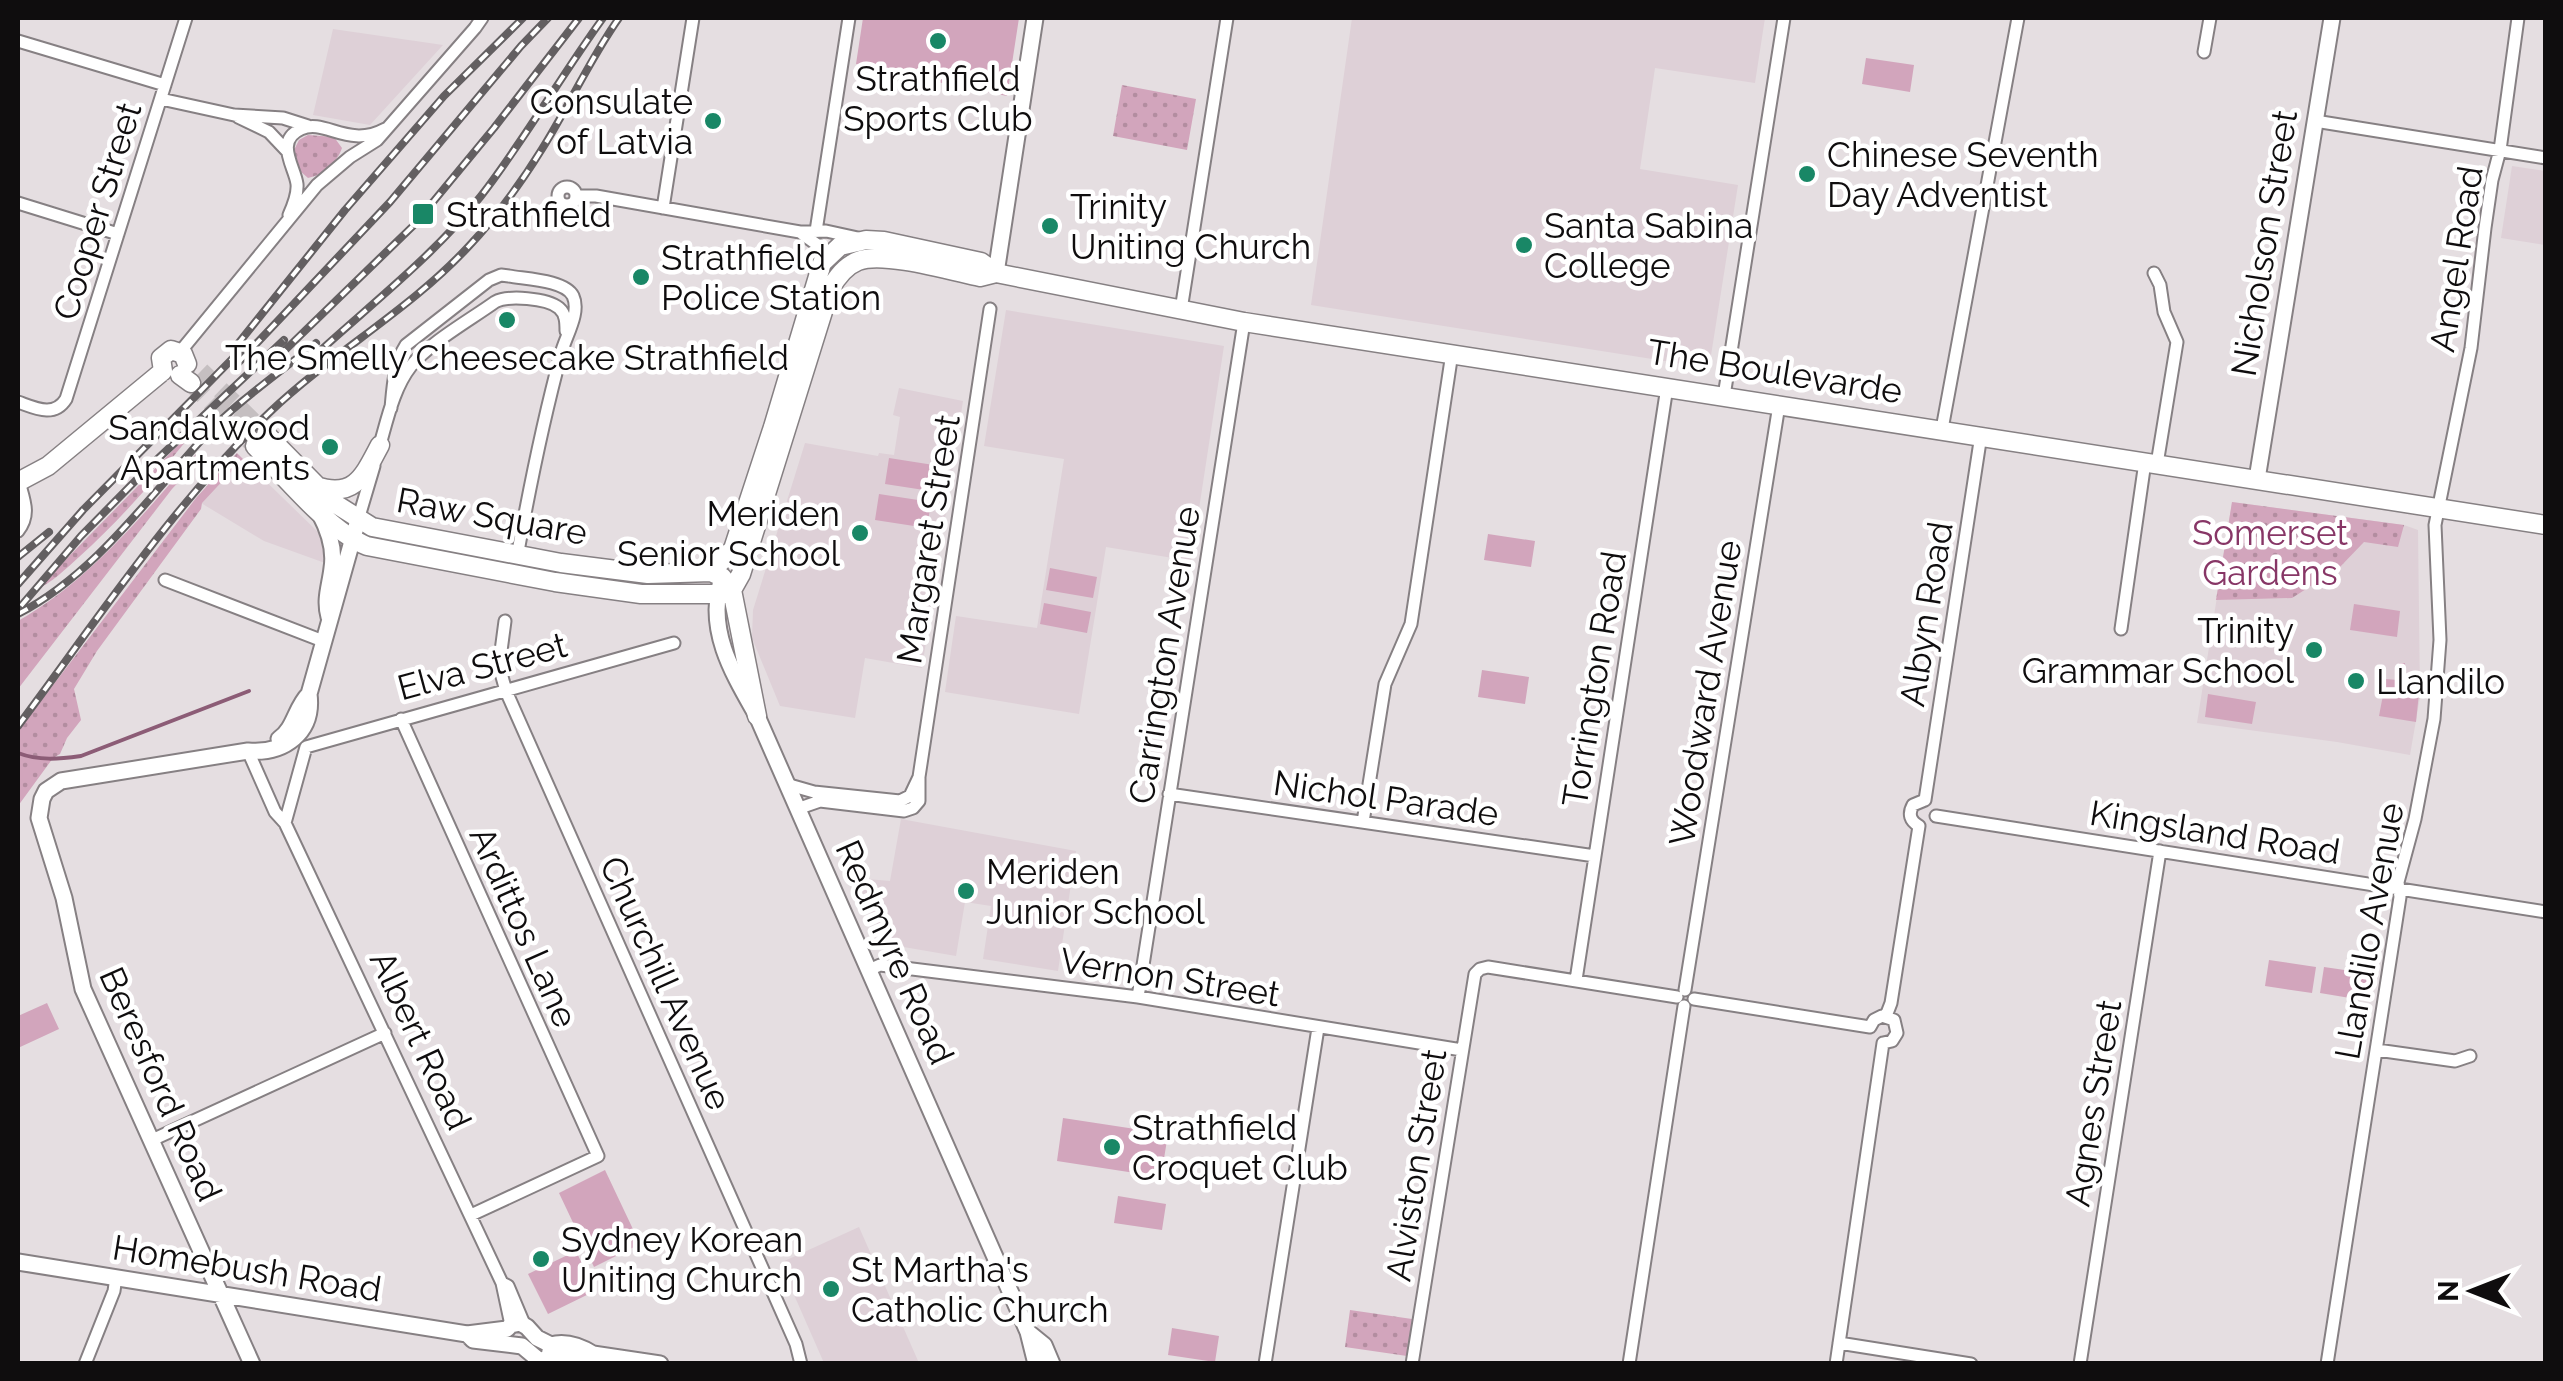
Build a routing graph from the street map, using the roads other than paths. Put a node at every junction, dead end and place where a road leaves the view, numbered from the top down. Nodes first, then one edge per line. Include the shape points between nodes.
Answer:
1 (186, 18) edge
2 (482, 18) edge
3 (693, 18) edge
4 (850, 18) edge
5 (1035, 18) edge
6 (1226, 18) edge
7 (1784, 18) edge
8 (2018, 18) edge
9 (2210, 18) edge
10 (2332, 18) edge
11 (2518, 18) edge
12 (18, 41) edge
13 (2204, 52) dead end
14 (165, 85) junction
15 (161, 100) junction
16 (234, 115) junction
17 (2315, 121) junction
18 (388, 126) junction
19 (310, 127) junction
20 (344, 136) junction
21 (2500, 150) junction
22 (287, 151) junction
23 (350, 157) junction
24 (2546, 158) edge
25 (297, 181) junction
26 (317, 185) junction
27 (576, 196) dead end
28 (18, 203) edge
29 (662, 208) junction
30 (279, 231) junction
31 (816, 231) junction
32 (800, 232) junction
33 (118, 234) junction
34 (866, 240) junction
35 (830, 254) junction
36 (891, 259) junction
37 (856, 261) joint
38 (996, 273) junction
39 (2154, 273) dead end
40 (488, 280) junction
41 (501, 298) junction
42 (990, 309) dead end
43 (1181, 310) junction
44 (1244, 322) junction
45 (565, 339) junction
46 (1452, 354) junction
47 (183, 369) joint
48 (1666, 387) junction
49 (1724, 396) junction
50 (18, 402) edge
51 (1779, 404) junction
52 (391, 408) junction
53 (1942, 429) junction
54 (1981, 435) junction
55 (380, 444) junction
56 (2151, 463) junction
57 (2257, 478) junction
58 (18, 482) edge
59 (316, 486) junction
60 (316, 508) junction
61 (2440, 508) junction
62 (358, 520) junction
63 (2546, 525) edge
64 (18, 530) edge
65 (353, 540) junction
66 (517, 555) junction
67 (514, 574) junction
68 (165, 580) dead end
69 (725, 582) junction
70 (330, 621) junction
71 (505, 622) dead end
72 (2121, 628) dead end
73 (323, 641) junction
74 (674, 644) dead end
75 (506, 692) junction
76 (309, 694) junction
77 (757, 716) junction
78 (307, 718) junction
79 (401, 719) junction
80 (306, 747) junction
81 (248, 751) junction
82 (919, 777) junction
83 (1169, 794) junction
84 (792, 798) junction
85 (1925, 800) junction
86 (1936, 816) junction
87 (1363, 822) junction
88 (286, 823) junction
89 (1920, 826) junction
90 (2160, 851) junction
91 (1595, 856) junction
92 (2398, 889) junction
93 (2546, 912) edge
94 (869, 970) junction
95 (1576, 980) junction
96 (1138, 996) junction
97 (1685, 998) junction
98 (1886, 1016) junction
99 (1870, 1027) junction
100 (1318, 1028) junction
101 (385, 1033) junction
102 (1883, 1043) junction
103 (1462, 1050) junction
104 (2376, 1050) junction
105 (2470, 1056) dead end
106 (152, 1140) junction
107 (471, 1215) junction
108 (18, 1262) edge
109 (116, 1277) junction
110 (220, 1294) junction
111 (513, 1330) junction
112 (1028, 1332) junction
113 (1839, 1342) junction
114 (546, 1357) edge
115 (85, 1364) edge
116 (252, 1364) edge
117 (660, 1364) edge
118 (801, 1364) edge
119 (1036, 1364) edge
120 (1052, 1364) edge
121 (1265, 1364) edge
122 (1412, 1364) edge
123 (1630, 1364) edge
124 (1836, 1364) edge
125 (1971, 1364) edge
126 (2080, 1364) edge
127 (2328, 1364) edge

1 - 14 street, Cooper Street
2 - 18 street
3 - 29 street
4 - 31 street
5 - 38 main road
6 - 43 street
7 - 49 street
8 - 53 street
9 - 13 street
10 - 17 main road, Nicholson Street
11 - 21 street, Angel Road
12 - 14 street
14 - 15 street, Cooper Street
15 - 16 street
15 - 33 street, Cooper Street
16 - 19 street
16 - 22 street via 269,132
17 - 21 street
17 - 57 main road, Nicholson Street
18 - 20 street via 371,135
18 - 23 street
19 - 20 street
19 - 22 street via 292,136
20 - 23 street
21 - 24 street
21 - 61 street, Angel Road
22 - 25 street
23 - 26 street
25 - 26 street
25 - 30 street
26 - 30 street
27 - 29 street, The Boulevarde
28 - 33 street
29 - 32 street, The Boulevarde
30 - 47 street
31 - 32 street, The Boulevarde
31 - 34 street, The Boulevarde
32 - 35 street, The Boulevarde
33 - 50 street, Cooper Street via 66,399 49,410
34 - 35 main road
34 - 38 main road, The Boulevarde via 981,262
35 - 36 main road
35 - 69 main road via 817,277
36 - 37 main road, The Boulevarde
36 - 38 main road, The Boulevarde via 980,277
37 - 69 main road, Redmyre Road via 830,289
38 - 43 main road, The Boulevarde
39 - 56 street via 2177,342
40 - 41 street
40 - 45 street via 504,275 565,287 575,304
40 - 52 street via 406,345
41 - 45 street via 554,305 566,321
41 - 52 street via 416,360
42 - 82 street, Margaret Street
43 - 44 main road, The Boulevarde
44 - 46 main road, The Boulevarde
44 - 83 street, Carrington Avenue
45 - 66 street
46 - 48 main road, The Boulevarde
46 - 87 street via 1412,624 1385,684
47 - 58 main road
48 - 49 main road, The Boulevarde
48 - 91 street, Torrington Road
49 - 51 main road, The Boulevarde
51 - 53 main road, The Boulevarde
51 - 97 street, Woodward Avenue
52 - 55 street
53 - 54 main road, The Boulevarde
54 - 56 main road, The Boulevarde
54 - 85 street, Albyn Road
55 - 59 main road via 350,488
55 - 62 street
56 - 57 main road, The Boulevarde
56 - 72 street
57 - 61 main road, The Boulevarde
58 - 64 street via 26,507
59 - 60 main road, Raw Square via 260,440
59 - 62 main road, Raw Square
60 - 65 main road, Raw Square
60 - 70 main road via 333,548 326,595
61 - 63 main road, The Boulevarde
61 - 92 street, Llandilo Avenue via 2434,718
62 - 65 main road
62 - 66 main road, Raw Square
65 - 67 main road, Raw Square
65 - 70 main road
66 - 67 street
66 - 69 main road, Raw Square
67 - 69 main road, Raw Square via 672,595
68 - 73 street
69 - 77 main road via 737,610
69 - 77 main road, Redmyre Road via 719,636
70 - 73 main road
71 - 75 street, Churchill Avenue via 499,666
73 - 76 main road
74 - 75 street, Elva Street
75 - 79 street, Elva Street
75 - 118 street, Churchill Avenue
76 - 78 main road
76 - 81 main road via 288,732
77 - 84 main road, Redmyre Road
78 - 80 main road
78 - 81 main road via 288,744
79 - 80 street, Elva Street
79 - 107 street, Ardittos Lane via 598,1156
80 - 88 street
81 - 88 street, Albert Road
81 - 106 main road, Beresford Road via 72,778 46,791 40,808 83,990
82 - 84 street via 900,801 814,792
82 - 84 street, Margaret Street via 920,801 908,810
83 - 87 street, Nichol Parade
83 - 96 street, Carrington Avenue
84 - 94 main road, Redmyre Road
85 - 86 street
85 - 89 street via 1911,809
86 - 89 street
86 - 90 street, Kingsland Road
87 - 91 street, Nichol Parade
88 - 101 street, Albert Road
89 - 98 street
90 - 92 street, Kingsland Road
90 - 126 street, Agnes Street
91 - 95 street, Torrington Road
92 - 93 street, Kingsland Road
92 - 104 street, Llandilo Avenue
94 - 96 street, Vernon Street via 880,966
94 - 112 main road, Redmyre Road
95 - 97 street
95 - 103 street, Alviston Street via 1480,968
96 - 100 street, Vernon Street
97 - 99 street
97 - 123 street, Woodward Avenue
98 - 99 street
98 - 102 street via 1898,1033
99 - 102 street
100 - 103 street, Vernon Street
100 - 121 street
101 - 106 street
101 - 107 street, Albert Road
102 - 113 street
103 - 122 street, Alviston Street
104 - 105 street via 2456,1061
104 - 127 street, Llandilo Avenue
106 - 110 main road, Beresford Road
107 - 111 street, Albert Road via 508,1286
108 - 109 main road, Homebush Road
109 - 110 main road, Homebush Road
109 - 115 street
110 - 111 main road, Homebush Road via 473,1340
110 - 116 main road, Beresford Road
111 - 114 main road, Homebush Road via 537,1338
112 - 119 main road, Redmyre Road
112 - 120 main road, Redmyre Road
113 - 124 street
113 - 125 street
114 - 117 main road, Homebush Road via 572,1345

